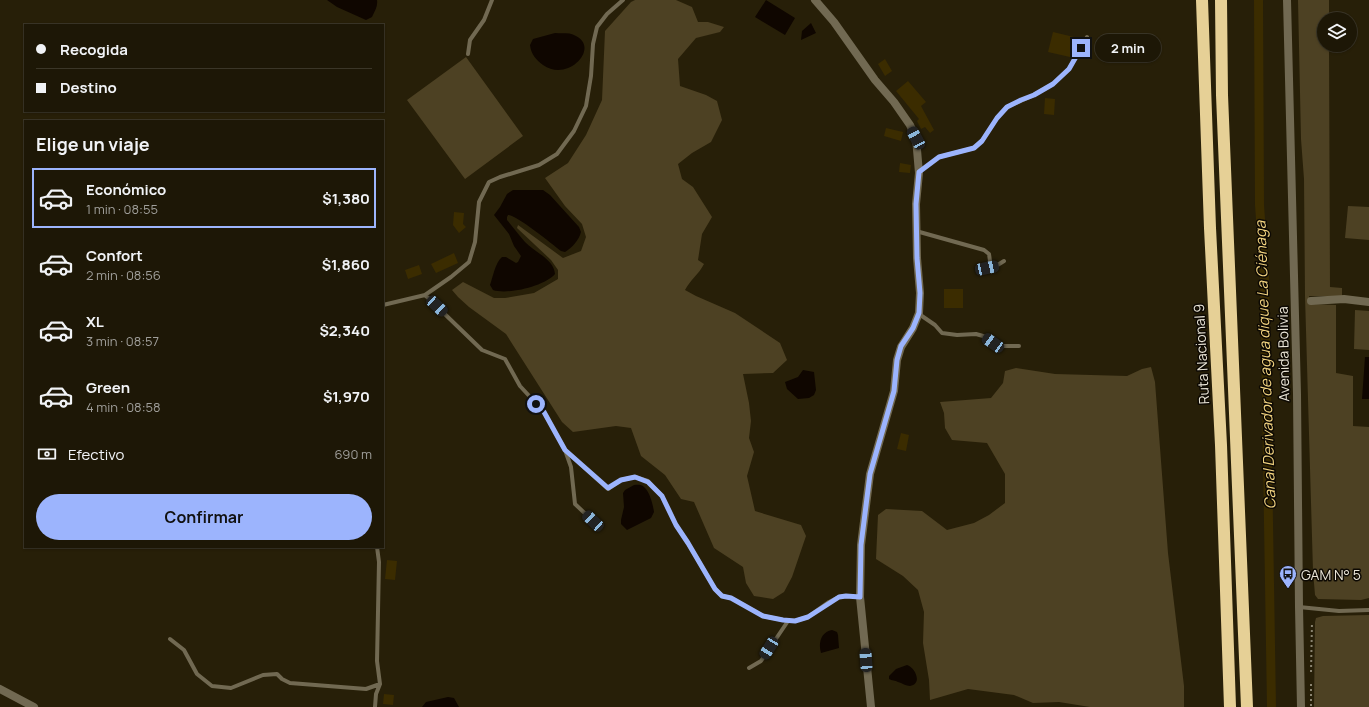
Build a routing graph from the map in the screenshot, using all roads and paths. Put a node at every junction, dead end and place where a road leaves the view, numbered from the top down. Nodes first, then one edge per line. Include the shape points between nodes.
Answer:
1 (492, 0) edge
2 (623, 0) edge
3 (815, 0) edge
4 (1202, 0) edge
5 (1221, 0) edge
6 (1287, 0) edge
7 (1087, 37) dead end
8 (468, 54) dead end
9 (919, 172) junction
10 (916, 231) junction
11 (1004, 261) dead end
12 (426, 295) junction
13 (1311, 301) dead end
14 (1369, 302) edge
15 (384, 305) edge
16 (919, 313) junction
17 (1019, 346) dead end
18 (565, 450) junction
19 (593, 521) dead end
20 (377, 548) edge
21 (860, 597) junction
22 (1299, 607) junction
23 (1369, 610) edge
24 (788, 621) junction
25 (1312, 622) dead end
26 (170, 639) dead end
27 (749, 668) dead end
28 (380, 684) junction
29 (0, 688) edge
30 (34, 707) edge
31 (375, 707) edge
32 (871, 707) edge
33 (1230, 707) edge
34 (1247, 707) edge
35 (1301, 707) edge
36 (1311, 707) edge

1 - 8 lane via 484,20 470,40
2 - 12 lane via 597,27 586,106 574,131 557,154 539,165 489,182 479,202 475,242 469,262
3 - 9 street via 910,125 916,138
4 - 33 highway, Ruta Nacional 9
5 - 34 highway via 1222,95
6 - 22 street, Avenida Bolivia via 1297,394
7 - 9 lane via 1069,69 1053,84 1007,107 974,148 939,157
9 - 10 street
10 - 11 lane via 984,250 989,254 987,268
10 - 16 street
12 - 15 lane
12 - 18 lane via 482,350 505,359 520,386 544,412
13 - 14 street via 1344,299
16 - 17 lane via 942,333 976,334 1001,346
16 - 21 street via 901,346 894,391 870,474 861,545
18 - 19 lane via 571,467 575,504
18 - 24 lane via 608,488 621,480 635,477 648,482 662,496 676,525 715,589 722,596 731,598 763,616
20 - 28 lane via 377,661
21 - 24 lane via 839,597 808,617
21 - 32 street
22 - 23 lane via 1339,611
22 - 35 street, Avenida Bolivia
24 - 27 lane via 762,661
25 - 36 path
26 - 28 lane via 184,650 197,674 212,686 230,688 263,675 277,674 282,680 290,682 366,689
28 - 31 lane
29 - 30 street

